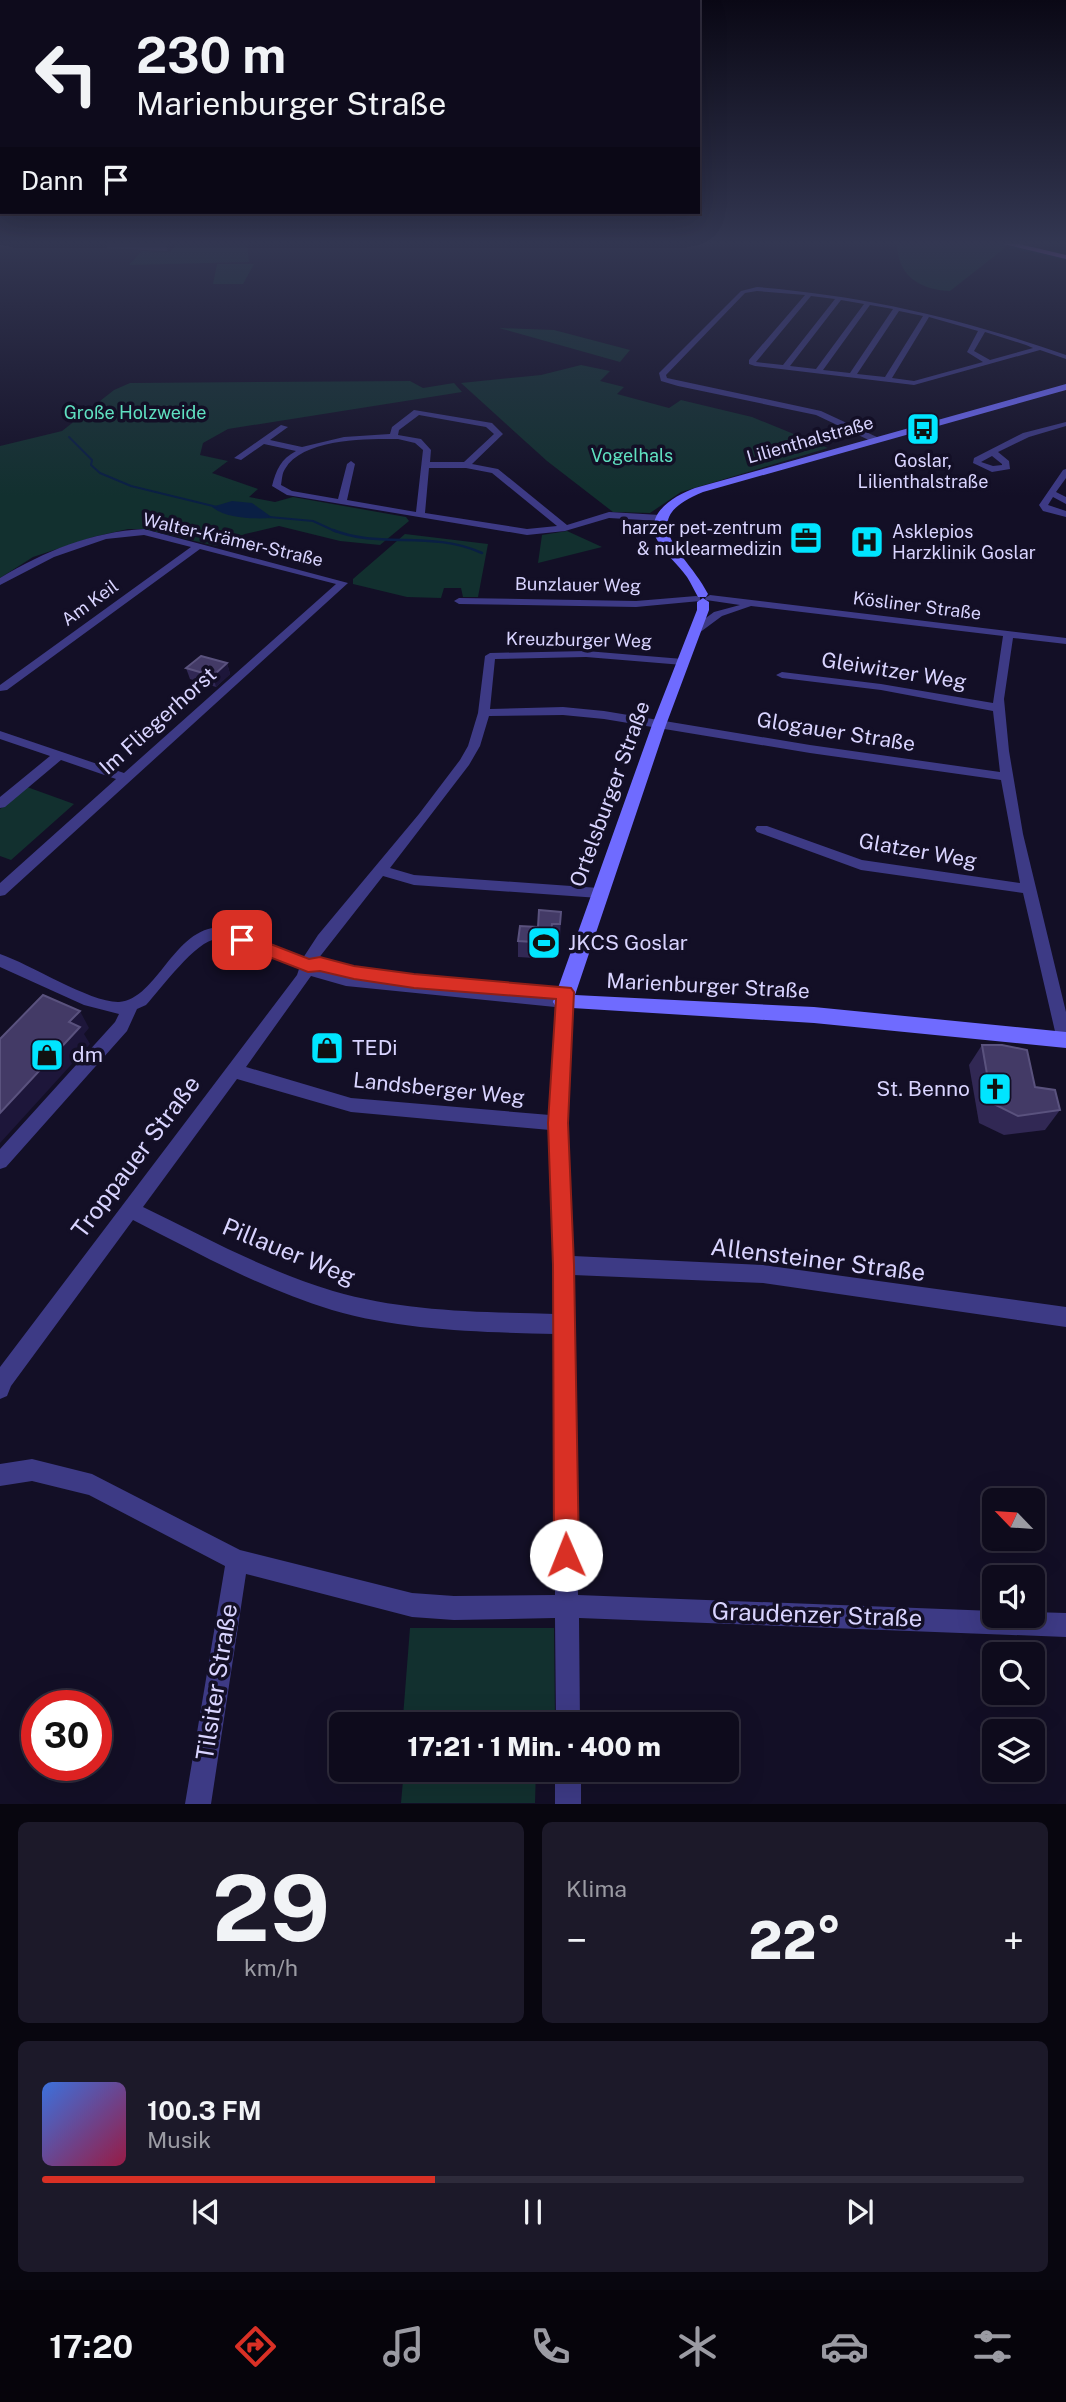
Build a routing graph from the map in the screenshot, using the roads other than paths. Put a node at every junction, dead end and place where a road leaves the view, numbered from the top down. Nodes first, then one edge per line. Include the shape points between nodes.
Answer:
1 (708, 327) edge
2 (781, 327) edge
3 (816, 327) edge
4 (850, 327) edge
5 (885, 327) edge
6 (920, 327) edge
7 (978, 327) edge
8 (986, 329) junction
9 (1040, 348) junction
10 (1066, 357) edge
11 (989, 362) junction
12 (784, 369) junction
13 (818, 372) junction
14 (852, 376) junction
15 (887, 380) junction
16 (1066, 387) edge
17 (1064, 426) edge
18 (284, 427) dead end
19 (394, 437) junction
20 (876, 440) junction
21 (262, 441) junction
22 (302, 450) junction
23 (993, 452) dead end
24 (238, 458) dead end
25 (351, 464) dead end
26 (426, 465) junction
27 (466, 465) junction
28 (1066, 472) edge
29 (1052, 493) junction
30 (1066, 500) edge
31 (342, 502) junction
32 (1066, 514) edge
33 (420, 516) junction
34 (660, 518) junction
35 (565, 528) junction
36 (198, 546) junction
37 (0, 582) edge
38 (344, 583) joint
39 (702, 598) junction
40 (459, 601) dead end
41 (764, 604) junction
42 (695, 631) junction
43 (1008, 634) junction
44 (1066, 641) edge
45 (683, 662) junction
46 (782, 675) dead end
47 (3, 688) dead end
48 (999, 708) junction
49 (484, 713) junction
50 (659, 725) junction
51 (0, 734) edge
52 (59, 755) junction
53 (1008, 777) junction
54 (125, 778) junction
55 (0, 804) edge
56 (762, 829) dead end
57 (380, 870) junction
58 (1029, 889) junction
59 (0, 891) edge
60 (599, 893) junction
61 (0, 960) edge
62 (308, 966) junction
63 (564, 997) junction
64 (130, 1006) junction
65 (1065, 1034) edge
66 (235, 1071) junction
67 (558, 1123) junction
68 (0, 1161) edge
69 (129, 1209) junction
70 (564, 1265) junction
71 (1066, 1317) edge
72 (563, 1324) junction
73 (1, 1384) edge
74 (0, 1475) edge
75 (237, 1560) junction
76 (567, 1606) junction
77 (1066, 1625) edge
78 (568, 1712) edge
79 (568, 1782) edge
80 (198, 1804) edge
81 (568, 1804) edge

1 - 20 street via 662,375 664,379 818,413
2 - 12 street via 752,362
3 - 12 street
4 - 13 street
5 - 14 street
6 - 15 street
7 - 8 street
8 - 9 street
8 - 11 street via 970,352
9 - 10 street
9 - 11 street
11 - 15 street via 914,383
12 - 13 street
13 - 14 street
14 - 15 street
16 - 20 street, Lilienthalstraße
17 - 23 street via 1026,435
18 - 21 street
19 - 22 street via 349,439
19 - 26 street via 424,445
19 - 27 street via 395,429 417,412 489,425 499,434
20 - 34 street, Lilienthalstraße via 699,490 673,502
21 - 22 street
21 - 24 street
22 - 31 street via 289,459 276,486 285,492
25 - 31 street
26 - 27 street
26 - 33 street
27 - 35 street via 495,471
28 - 29 street
29 - 30 street
29 - 32 street via 1042,505
31 - 33 street
33 - 35 street via 517,532
34 - 35 street via 609,515
34 - 39 street via 662,538 694,578
36 - 37 street, Walter-Krämer-Straße via 144,533 111,535 39,558
36 - 38 street, Walter-Krämer-Straße
36 - 47 street, Am Keil
38 - 54 street, Im Fliegerhorst
39 - 40 street, Bunzlauer Weg via 636,604
39 - 41 street, Kösliner Straße
39 - 42 street, Ortelsburger Straße
41 - 42 street, Kösliner Straße via 729,610
41 - 43 street, Kösliner Straße
42 - 45 street, Ortelsburger Straße
43 - 44 street, Kösliner Straße
43 - 48 street
45 - 49 street, Kreuzburger Weg via 531,652 490,656
45 - 50 street, Ortelsburger Straße
46 - 48 street, Gleiwitzer Weg
48 - 53 street
49 - 50 street, Glogauer Straße via 563,711
49 - 57 street, Troppauer Straße via 474,746 459,771
50 - 53 street, Glogauer Straße
50 - 60 street, Ortelsburger Straße
51 - 52 street
52 - 54 street
52 - 55 street
53 - 58 street
54 - 59 street, Im Fliegerhorst
56 - 58 street, Glatzer Weg via 862,865
57 - 60 street via 414,880
57 - 62 street, Troppauer Straße via 323,939
58 - 65 street
60 - 63 street, Ortelsburger Straße
61 - 64 street via 96,1003
62 - 63 street, Marienburger Straße via 318,974 346,981
62 - 64 street, Marienburger Straße via 229,934 212,933 193,944 141,1001
62 - 66 street, Troppauer Straße
63 - 65 street, Marienburger Straße
63 - 67 street
64 - 68 street via 121,1026
66 - 67 street, Landsberger Weg via 351,1105
66 - 69 street, Troppauer Straße
67 - 70 street
69 - 72 street, Pillauer Weg via 282,1282 333,1300 418,1319
69 - 73 street, Troppauer Straße
70 - 71 street, Allensteiner Straße via 763,1274
70 - 72 street
72 - 76 street
74 - 75 street, Graudenzer Straße via 32,1470 92,1485
75 - 76 street, Graudenzer Straße via 412,1605
75 - 80 street, Tilsiter Straße
76 - 77 street, Graudenzer Straße
76 - 78 street
79 - 81 street

